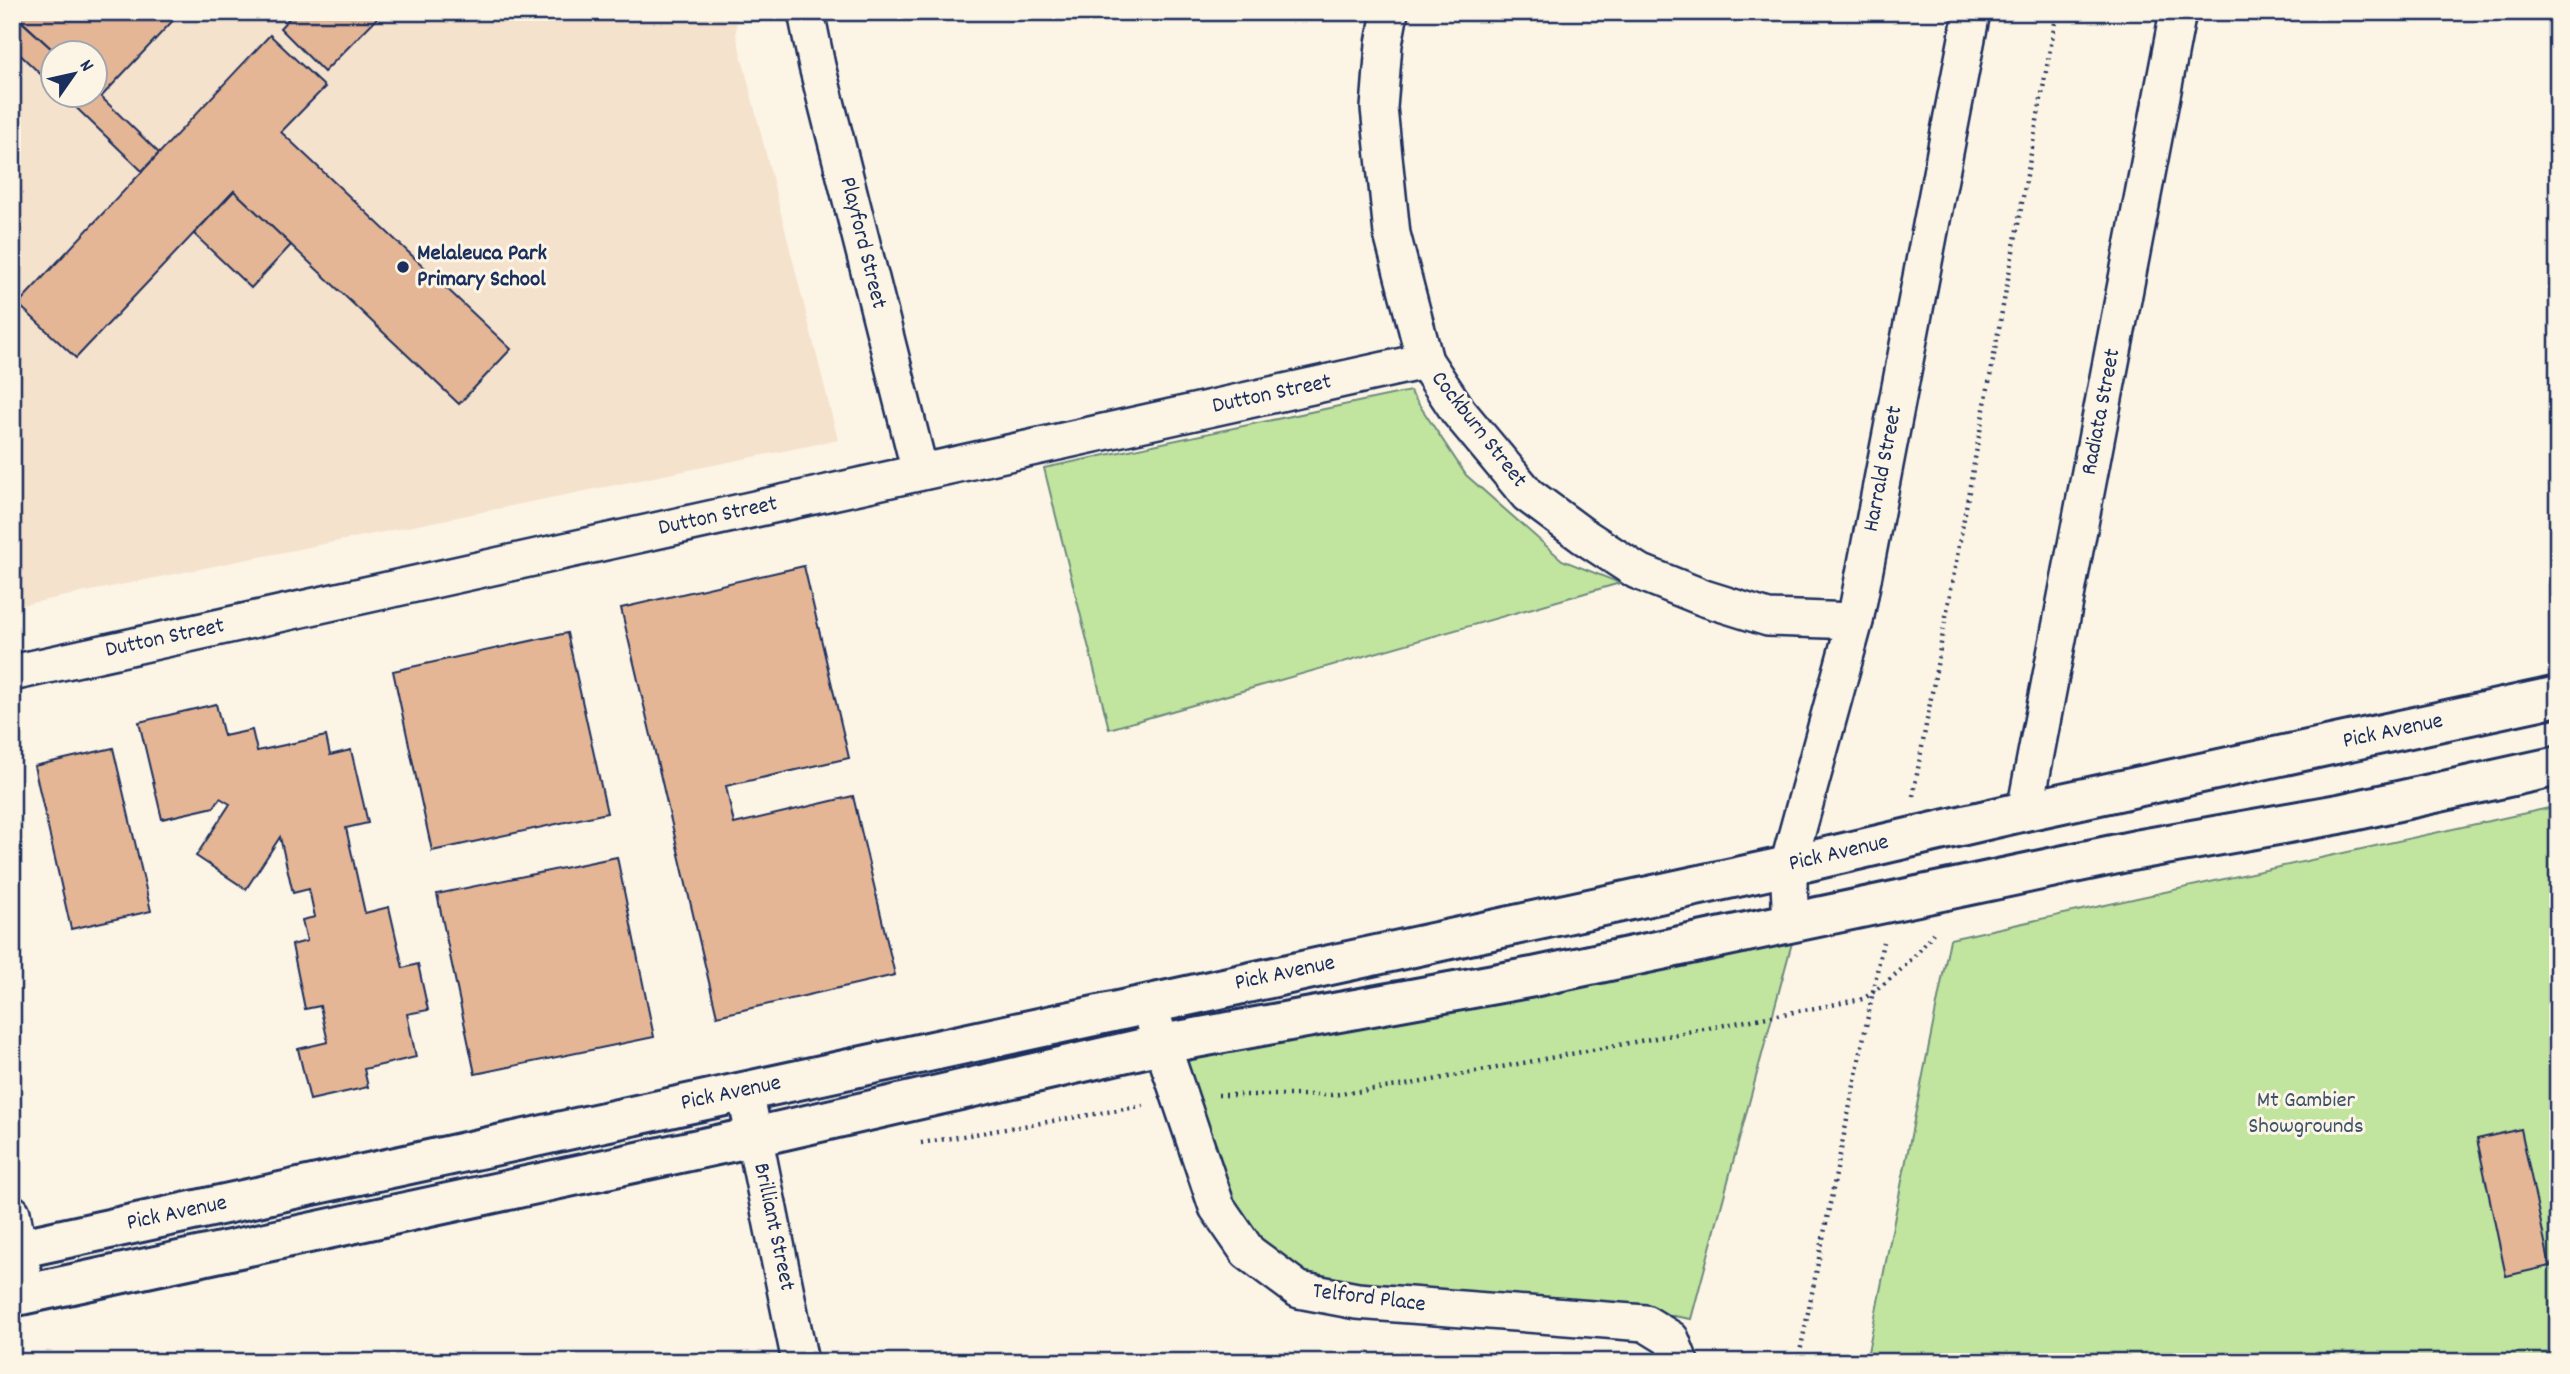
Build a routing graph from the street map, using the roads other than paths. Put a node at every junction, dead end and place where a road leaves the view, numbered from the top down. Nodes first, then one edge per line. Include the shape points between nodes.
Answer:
1 (806, 12) edge
2 (1390, 12) edge
3 (1972, 12) edge
4 (2178, 12) edge
5 (1425, 361) junction
6 (920, 472) junction
7 (1855, 621) junction
8 (12, 673) edge
9 (2558, 696) edge
10 (2558, 766) edge
11 (2025, 811) junction
12 (1788, 866) junction
13 (1791, 922) junction
14 (1147, 1003) junction
15 (1162, 1044) junction
16 (745, 1091) junction
17 (754, 1137) junction
18 (15, 1237) edge
19 (20, 1295) edge
20 (800, 1362) edge
21 (1680, 1362) edge

1 - 6 street, Playford Street
2 - 5 street, Cockburn Street via 1379,108 1392,234
3 - 7 street, Harrald Street
4 - 11 street, Radiata Street
5 - 6 street, Dutton Street
5 - 7 street, Cockburn Street via 1458,411 1528,495 1637,571 1768,618
6 - 8 street, Dutton Street
7 - 12 street, Harrald Street
9 - 11 main road, Pick Avenue
10 - 13 main road, Pick Avenue
11 - 12 main road, Pick Avenue
12 - 13 street, Harrald Street
12 - 14 main road, Pick Avenue
13 - 15 main road, Pick Avenue via 1533,977
14 - 15 street, Telford Place
14 - 16 main road, Pick Avenue
15 - 17 main road, Pick Avenue
15 - 21 street, Telford Place via 1217,1207 1248,1252 1299,1290 1357,1301 1645,1323 1671,1339
16 - 17 street, Brilliant Street
16 - 18 main road, Pick Avenue
17 - 19 main road, Pick Avenue
17 - 20 street, Brilliant Street
18 - 19 street

